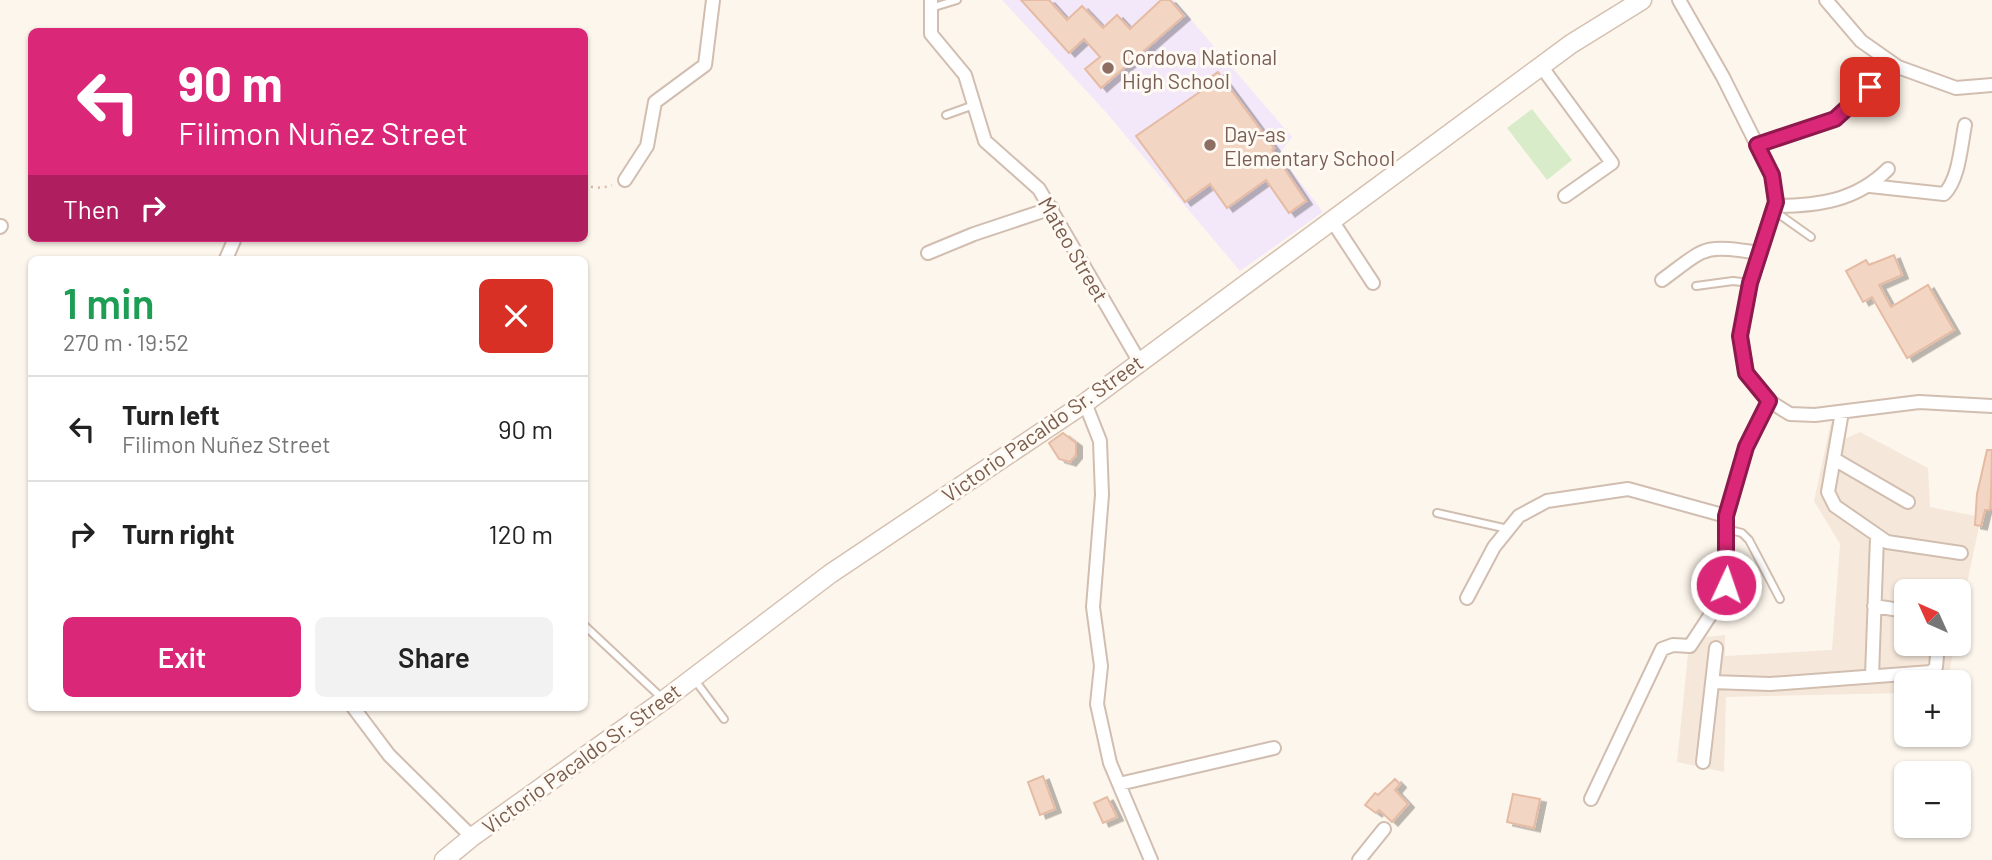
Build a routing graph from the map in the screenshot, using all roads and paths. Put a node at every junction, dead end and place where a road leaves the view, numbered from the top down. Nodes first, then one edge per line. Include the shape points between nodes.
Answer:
1 (713, 0) edge
2 (957, 0) edge
3 (1642, 0) edge
4 (1679, 0) edge
5 (1826, 0) edge
6 (931, 4) edge
7 (1541, 66) junction
8 (1992, 85) edge
9 (1870, 87) dead end
10 (974, 105) junction
11 (946, 115) dead end
12 (1965, 125) dead end
13 (1757, 145) junction
14 (1888, 169) dead end
15 (625, 180) joint
16 (588, 186) edge
17 (1870, 186) junction
18 (1565, 196) dead end
19 (1052, 208) junction
20 (1773, 208) junction
21 (1331, 219) junction
22 (1811, 236) dead end
23 (928, 253) dead end
24 (1759, 253) junction
25 (1662, 280) dead end
26 (1374, 283) dead end
27 (1750, 283) junction
28 (1696, 286) dead end
29 (1139, 361) junction
30 (1769, 401) junction
31 (1085, 403) junction
32 (1992, 406) edge
33 (1842, 412) junction
34 (1834, 459) junction
35 (1908, 502) dead end
36 (1437, 513) dead end
37 (1726, 522) junction
38 (1508, 529) junction
39 (1877, 537) junction
40 (1961, 553) dead end
41 (1467, 598) dead end
42 (1780, 599) dead end
43 (1874, 606) junction
44 (1894, 609) edge
45 (588, 629) edge
46 (1716, 648) dead end
47 (1936, 656) edge
48 (1871, 676) junction
49 (693, 677) junction
50 (1712, 682) junction
51 (664, 700) junction
52 (356, 711) edge
53 (724, 719) dead end
54 (1274, 748) dead end
55 (1703, 762) dead end
56 (1119, 784) junction
57 (1591, 799) dead end
58 (1384, 829) dead end
59 (472, 837) junction
60 (453, 857) edge
61 (1151, 860) edge
62 (1359, 860) edge

1 - 15 street via 705,65 654,102 647,146
2 - 6 lane
3 - 7 street, Victorio Pacaldo Sr. Street
4 - 13 street
5 - 8 street via 1861,41 1898,67 1956,89
6 - 10 street, Mateo Street via 931,34 965,75
7 - 18 street via 1612,163
7 - 21 street, Victorio Pacaldo Sr. Street
9 - 13 lane via 1835,119
10 - 11 lane
10 - 19 street, Mateo Street via 985,141 1039,189
12 - 17 street via 1958,162 1944,194
13 - 20 street via 1772,175
14 - 17 street
15 - 16 path via 602,188
17 - 20 street via 1821,205
19 - 23 street
19 - 29 street, Mateo Street
20 - 22 lane
20 - 24 street
21 - 26 street
21 - 29 street, Victorio Pacaldo Sr. Street
24 - 25 street via 1713,247
24 - 27 street
27 - 28 lane
27 - 30 street via 1740,336 1746,373
29 - 31 street, Victorio Pacaldo Sr. Street
30 - 33 street via 1790,414
30 - 37 street via 1746,447
31 - 49 street, Victorio Pacaldo Sr. Street via 841,566
31 - 56 street via 1100,441 1102,495 1093,607 1101,666 1097,704
32 - 33 street via 1919,402
33 - 34 street
34 - 35 street
34 - 39 street via 1830,501
36 - 38 lane
37 - 38 street via 1628,489 1547,501 1519,516
37 - 42 lane via 1749,540
37 - 57 street via 1728,567 1719,602 1690,646 1662,649
38 - 41 street
39 - 40 street
39 - 43 street
43 - 44 street
43 - 48 street
45 - 51 lane
46 - 50 street
47 - 48 street via 1934,671
48 - 50 street via 1770,684
49 - 51 street, Victorio Pacaldo Sr. Street
49 - 53 lane
50 - 55 street
51 - 59 street, Victorio Pacaldo Sr. Street
52 - 59 street via 389,755
54 - 56 street
56 - 61 street
58 - 62 street
59 - 60 street, Victorio Pacaldo Sr. Street

